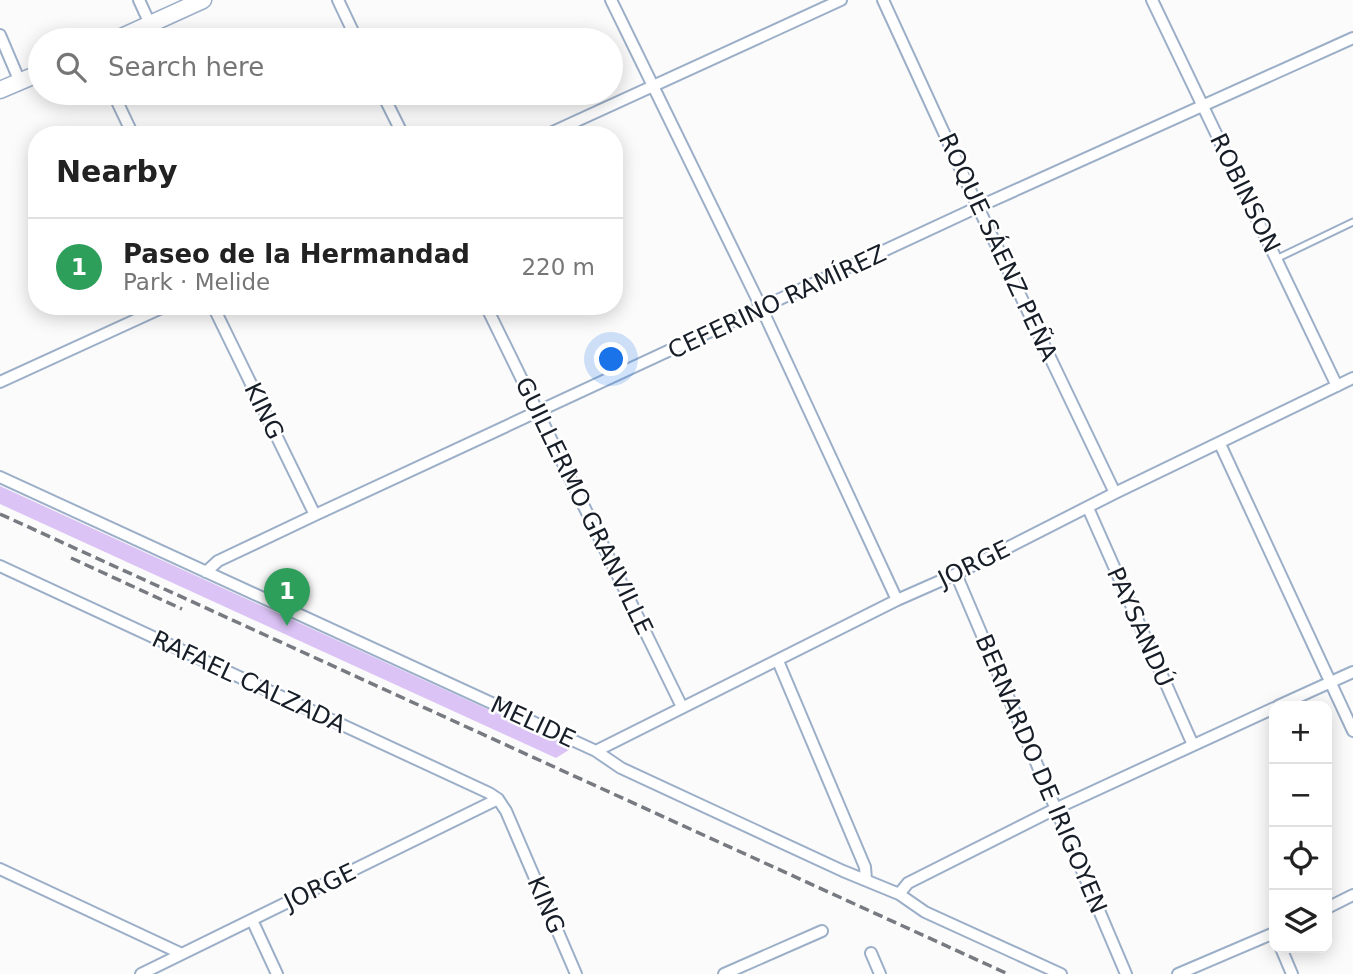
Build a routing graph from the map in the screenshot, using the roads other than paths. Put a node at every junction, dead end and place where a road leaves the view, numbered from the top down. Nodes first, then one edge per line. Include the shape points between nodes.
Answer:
1 (139, 0) edge
2 (203, 0) edge
3 (338, 0) edge
4 (611, 0) edge
5 (841, 0) edge
6 (884, 0) edge
7 (1152, 0) edge
8 (150, 24) junction
9 (141, 28) edge
10 (351, 28) edge
11 (0, 35) edge
12 (1353, 38) edge
13 (28, 78) edge
14 (20, 82) junction
15 (654, 85) junction
16 (0, 90) edge
17 (623, 99) edge
18 (119, 105) edge
19 (389, 105) edge
20 (611, 105) edge
21 (1203, 105) junction
22 (129, 126) edge
23 (399, 126) edge
24 (565, 126) edge
25 (978, 207) junction
26 (1353, 222) edge
27 (1276, 260) junction
28 (762, 309) junction
29 (146, 315) edge
30 (218, 315) edge
31 (490, 315) edge
32 (1353, 378) edge
33 (0, 382) edge
34 (1337, 386) junction
35 (538, 413) junction
36 (1220, 444) junction
37 (0, 477) edge
38 (1115, 493) junction
39 (1088, 508) junction
40 (315, 515) junction
41 (0, 566) edge
42 (206, 572) junction
43 (956, 574) junction
44 (897, 600) junction
45 (778, 661) junction
46 (1353, 672) edge
47 (1331, 682) junction
48 (1289, 701) edge
49 (682, 706) junction
50 (1269, 710) edge
51 (1353, 731) edge
52 (1193, 745) junction
53 (596, 751) junction
54 (498, 799) junction
55 (1055, 809) junction
56 (0, 869) edge
57 (866, 880) junction
58 (899, 894) junction
59 (1353, 895) edge
60 (1332, 906) edge
61 (252, 920) junction
62 (822, 931) dead end
63 (1269, 935) edge
64 (871, 953) dead end
65 (1283, 953) edge
66 (183, 954) junction
67 (141, 974) edge
68 (277, 974) edge
69 (576, 974) edge
70 (724, 974) edge
71 (880, 974) edge
72 (1061, 974) edge
73 (1126, 974) edge
74 (1178, 974) edge
75 (1292, 974) edge

1 - 8 street
2 - 8 main road
3 - 10 street
4 - 15 street
5 - 15 street
6 - 25 street, ROQUE SÁENZ PEÑA
7 - 21 street, ROBINSON
8 - 9 main road
11 - 14 street
12 - 21 street, CEFERINO RAMÍREZ
13 - 14 main road
14 - 16 main road
15 - 17 street
15 - 28 street
18 - 22 street
19 - 23 street
20 - 24 street
21 - 25 street, CEFERINO RAMÍREZ
21 - 27 street, ROBINSON
25 - 28 street, CEFERINO RAMÍREZ
25 - 38 street, ROQUE SÁENZ PEÑA
26 - 27 lane
27 - 34 street, ROBINSON
28 - 35 street, CEFERINO RAMÍREZ
28 - 44 street
29 - 33 street
30 - 40 street, KING
31 - 35 street, GUILLERMO GRANVILLE
32 - 34 street, JORGE
34 - 36 street, JORGE
35 - 40 street, CEFERINO RAMÍREZ
35 - 49 street, GUILLERMO GRANVILLE
36 - 38 street, JORGE
36 - 47 street
37 - 42 street, MELIDE
38 - 39 street, JORGE
39 - 43 street, JORGE
39 - 52 street, PAYSANDÚ
40 - 42 street, CEFERINO RAMÍREZ via 218,561
41 - 54 street, RAFAEL CALZADA
42 - 53 street, MELIDE
43 - 44 street, JORGE
43 - 55 street, BERNARDO DE IRIGOYEN
44 - 45 street, JORGE
45 - 49 street, JORGE
45 - 57 street via 865,867
46 - 47 street
47 - 48 street
47 - 51 street
49 - 53 street, JORGE
50 - 52 street
52 - 55 street
53 - 57 street, MELIDE via 621,768
54 - 61 street, JORGE
54 - 69 street, KING
55 - 58 street via 908,883
55 - 73 street, BERNARDO DE IRIGOYEN
56 - 66 street
57 - 58 street, MELIDE
58 - 72 street, MELIDE via 925,912
59 - 60 street
61 - 66 street, JORGE
61 - 68 street
62 - 70 street
63 - 74 street
64 - 71 street
65 - 75 street
66 - 67 street, JORGE

